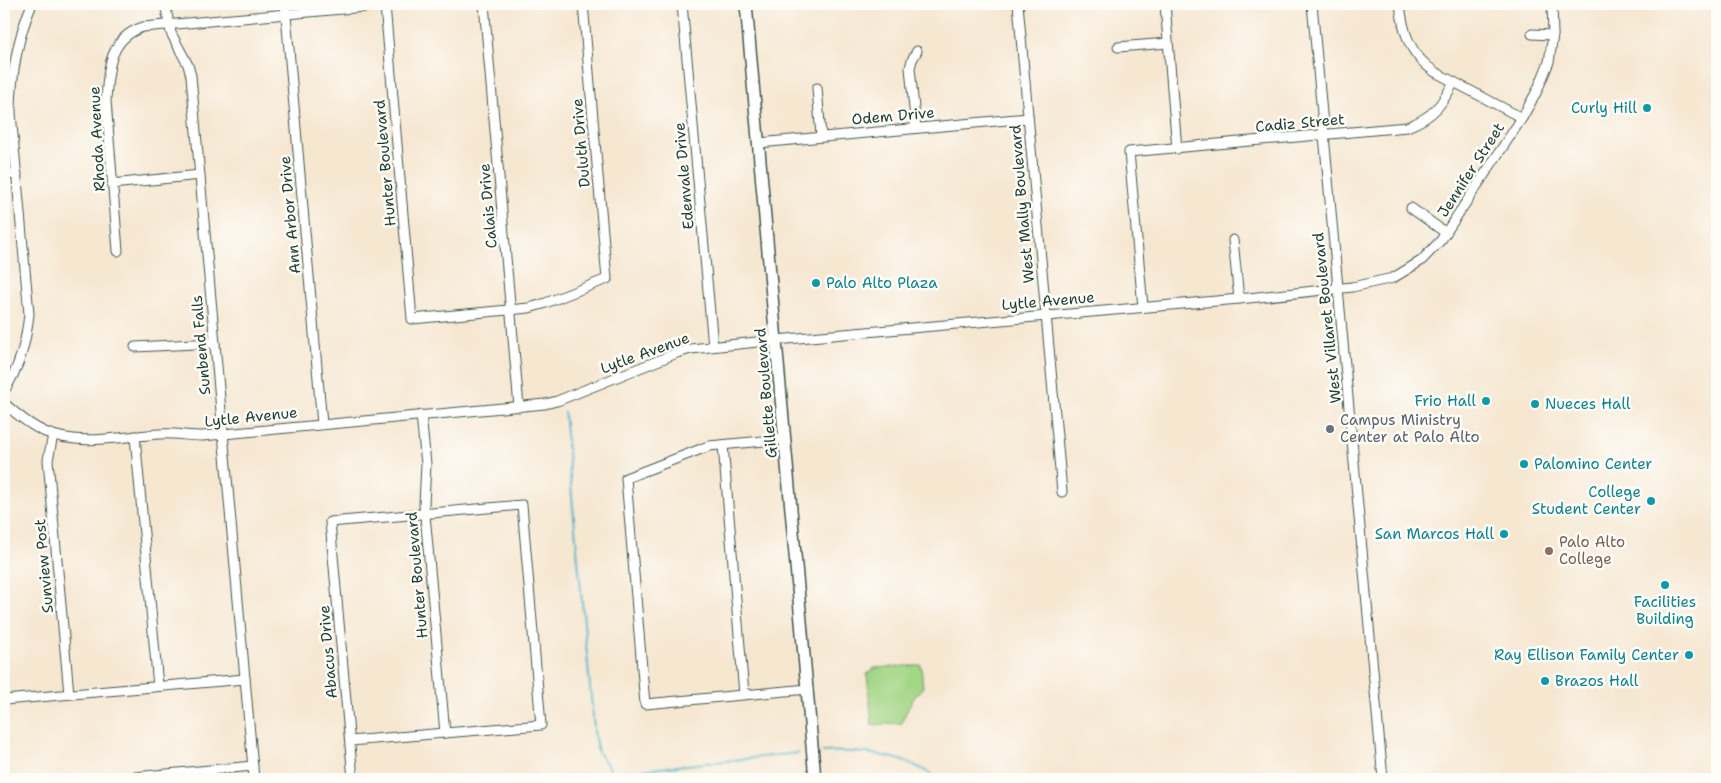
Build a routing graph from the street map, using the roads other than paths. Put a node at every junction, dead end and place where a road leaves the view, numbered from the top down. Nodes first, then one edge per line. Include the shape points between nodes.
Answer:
1 (32, 4) edge
2 (165, 4) edge
3 (285, 4) edge
4 (398, 4) edge
5 (484, 4) edge
6 (583, 4) edge
7 (682, 4) edge
8 (746, 4) edge
9 (1018, 4) edge
10 (1164, 4) edge
11 (1312, 4) edge
12 (1400, 4) edge
13 (1552, 4) edge
14 (384, 5) junction
15 (286, 14) junction
16 (168, 24) junction
17 (1532, 34) dead end
18 (1553, 35) junction
19 (1168, 43) junction
20 (1118, 47) dead end
21 (917, 51) dead end
22 (1454, 82) junction
23 (817, 88) dead end
24 (1028, 118) junction
25 (1522, 118) junction
26 (916, 128) junction
27 (1324, 135) junction
28 (821, 136) junction
29 (759, 143) junction
30 (1177, 149) junction
31 (17, 174) junction
32 (4, 175) edge
33 (200, 175) junction
34 (112, 184) junction
35 (1411, 208) dead end
36 (1446, 233) junction
37 (1234, 240) dead end
38 (118, 252) dead end
39 (1338, 288) junction
40 (1239, 299) junction
41 (1143, 307) junction
42 (510, 310) junction
43 (1046, 315) junction
44 (776, 340) junction
45 (215, 343) junction
46 (713, 346) junction
47 (135, 347) dead end
48 (4, 391) edge
49 (4, 403) edge
50 (519, 407) junction
51 (421, 415) junction
52 (322, 424) junction
53 (223, 434) junction
54 (53, 435) junction
55 (135, 436) junction
56 (785, 440) junction
57 (723, 445) junction
58 (1062, 492) dead end
59 (425, 514) junction
60 (245, 679) junction
61 (158, 686) junction
62 (808, 688) junction
63 (69, 694) junction
64 (744, 694) junction
65 (4, 700) edge
66 (445, 733) junction
67 (350, 741) junction
68 (253, 766) junction
69 (113, 779) edge
70 (254, 779) edge
71 (352, 779) edge
72 (815, 779) edge
73 (1383, 779) edge

1 - 31 street via 17,46 11,89
2 - 16 street, Sunbend Falls
3 - 15 street, Ann Arbor Drive
4 - 14 street, Rhoda Avenue
5 - 42 street, Calais Drive
6 - 42 street, Duluth Drive via 608,279 543,304
7 - 46 street, Edenvale Drive
8 - 29 main road, Gillette Boulevard
9 - 24 street, West Mally Boulevard
10 - 19 street
11 - 27 street, West Villaret Boulevard
12 - 22 street via 1404,32 1414,52 1429,68
13 - 18 street, Jennifer Street
14 - 15 street, Rhoda Avenue
14 - 42 street, Hunter Boulevard via 412,319
15 - 16 street, Rhoda Avenue
15 - 52 street, Ann Arbor Drive
16 - 33 street, Sunbend Falls via 191,76
16 - 34 street, Rhoda Avenue via 132,30 123,37 113,54 107,76 106,101
17 - 18 street
18 - 25 street, Jennifer Street via 1544,77
19 - 20 street
19 - 30 street
21 - 26 street via 910,68
22 - 25 street
22 - 27 street, Cadiz Street via 1439,107 1422,121 1393,129
23 - 28 street
24 - 26 street, Odem Drive
24 - 43 street, West Mally Boulevard
25 - 36 street, Jennifer Street
26 - 28 street, Odem Drive
27 - 30 street, Cadiz Street
27 - 39 street, West Villaret Boulevard
28 - 29 street, Odem Drive
29 - 44 main road, Gillette Boulevard
30 - 41 street, Cadiz Street via 1129,152
31 - 32 street
31 - 48 street via 30,314 21,359
33 - 34 street
33 - 45 street, Sunbend Falls
34 - 38 street, Rhoda Avenue
35 - 36 street
36 - 39 street, Jennifer Street via 1421,261 1401,273 1382,282
37 - 40 street
39 - 40 street, Lytle Avenue
39 - 73 street, West Villaret Boulevard
40 - 41 street, Lytle Avenue
41 - 43 street, Lytle Avenue
42 - 50 street, Calais Drive
43 - 44 street, Lytle Avenue
43 - 58 street, West Mally Boulevard
44 - 46 street, Lytle Avenue
44 - 56 main road, Gillette Boulevard
45 - 47 street
45 - 53 street, Sunbend Falls
46 - 50 street, Lytle Avenue via 677,353 557,401
49 - 54 street, Lytle Avenue via 29,423
50 - 51 street, Lytle Avenue
51 - 52 street, Lytle Avenue
51 - 59 street, Hunter Boulevard via 426,464
52 - 53 street, Lytle Avenue
53 - 55 street, Lytle Avenue
53 - 60 street, Sunbend Falls
54 - 55 street, Lytle Avenue via 91,440
54 - 63 street, Sunview Post via 48,460
55 - 61 street
56 - 57 street
56 - 62 main road, Gillette Boulevard
57 - 64 street
57 - 64 street via 698,450 626,478 645,704
59 - 66 street, Hunter Boulevard
59 - 66 street via 522,505 541,725
59 - 67 street, Abacus Drive via 330,522
60 - 61 street
60 - 68 street, Sunbend Falls
61 - 63 street
62 - 64 street
62 - 72 main road, Gillette Boulevard
63 - 65 street
66 - 67 street
67 - 71 street, Abacus Drive
68 - 69 street
68 - 70 street, Sunbend Falls

